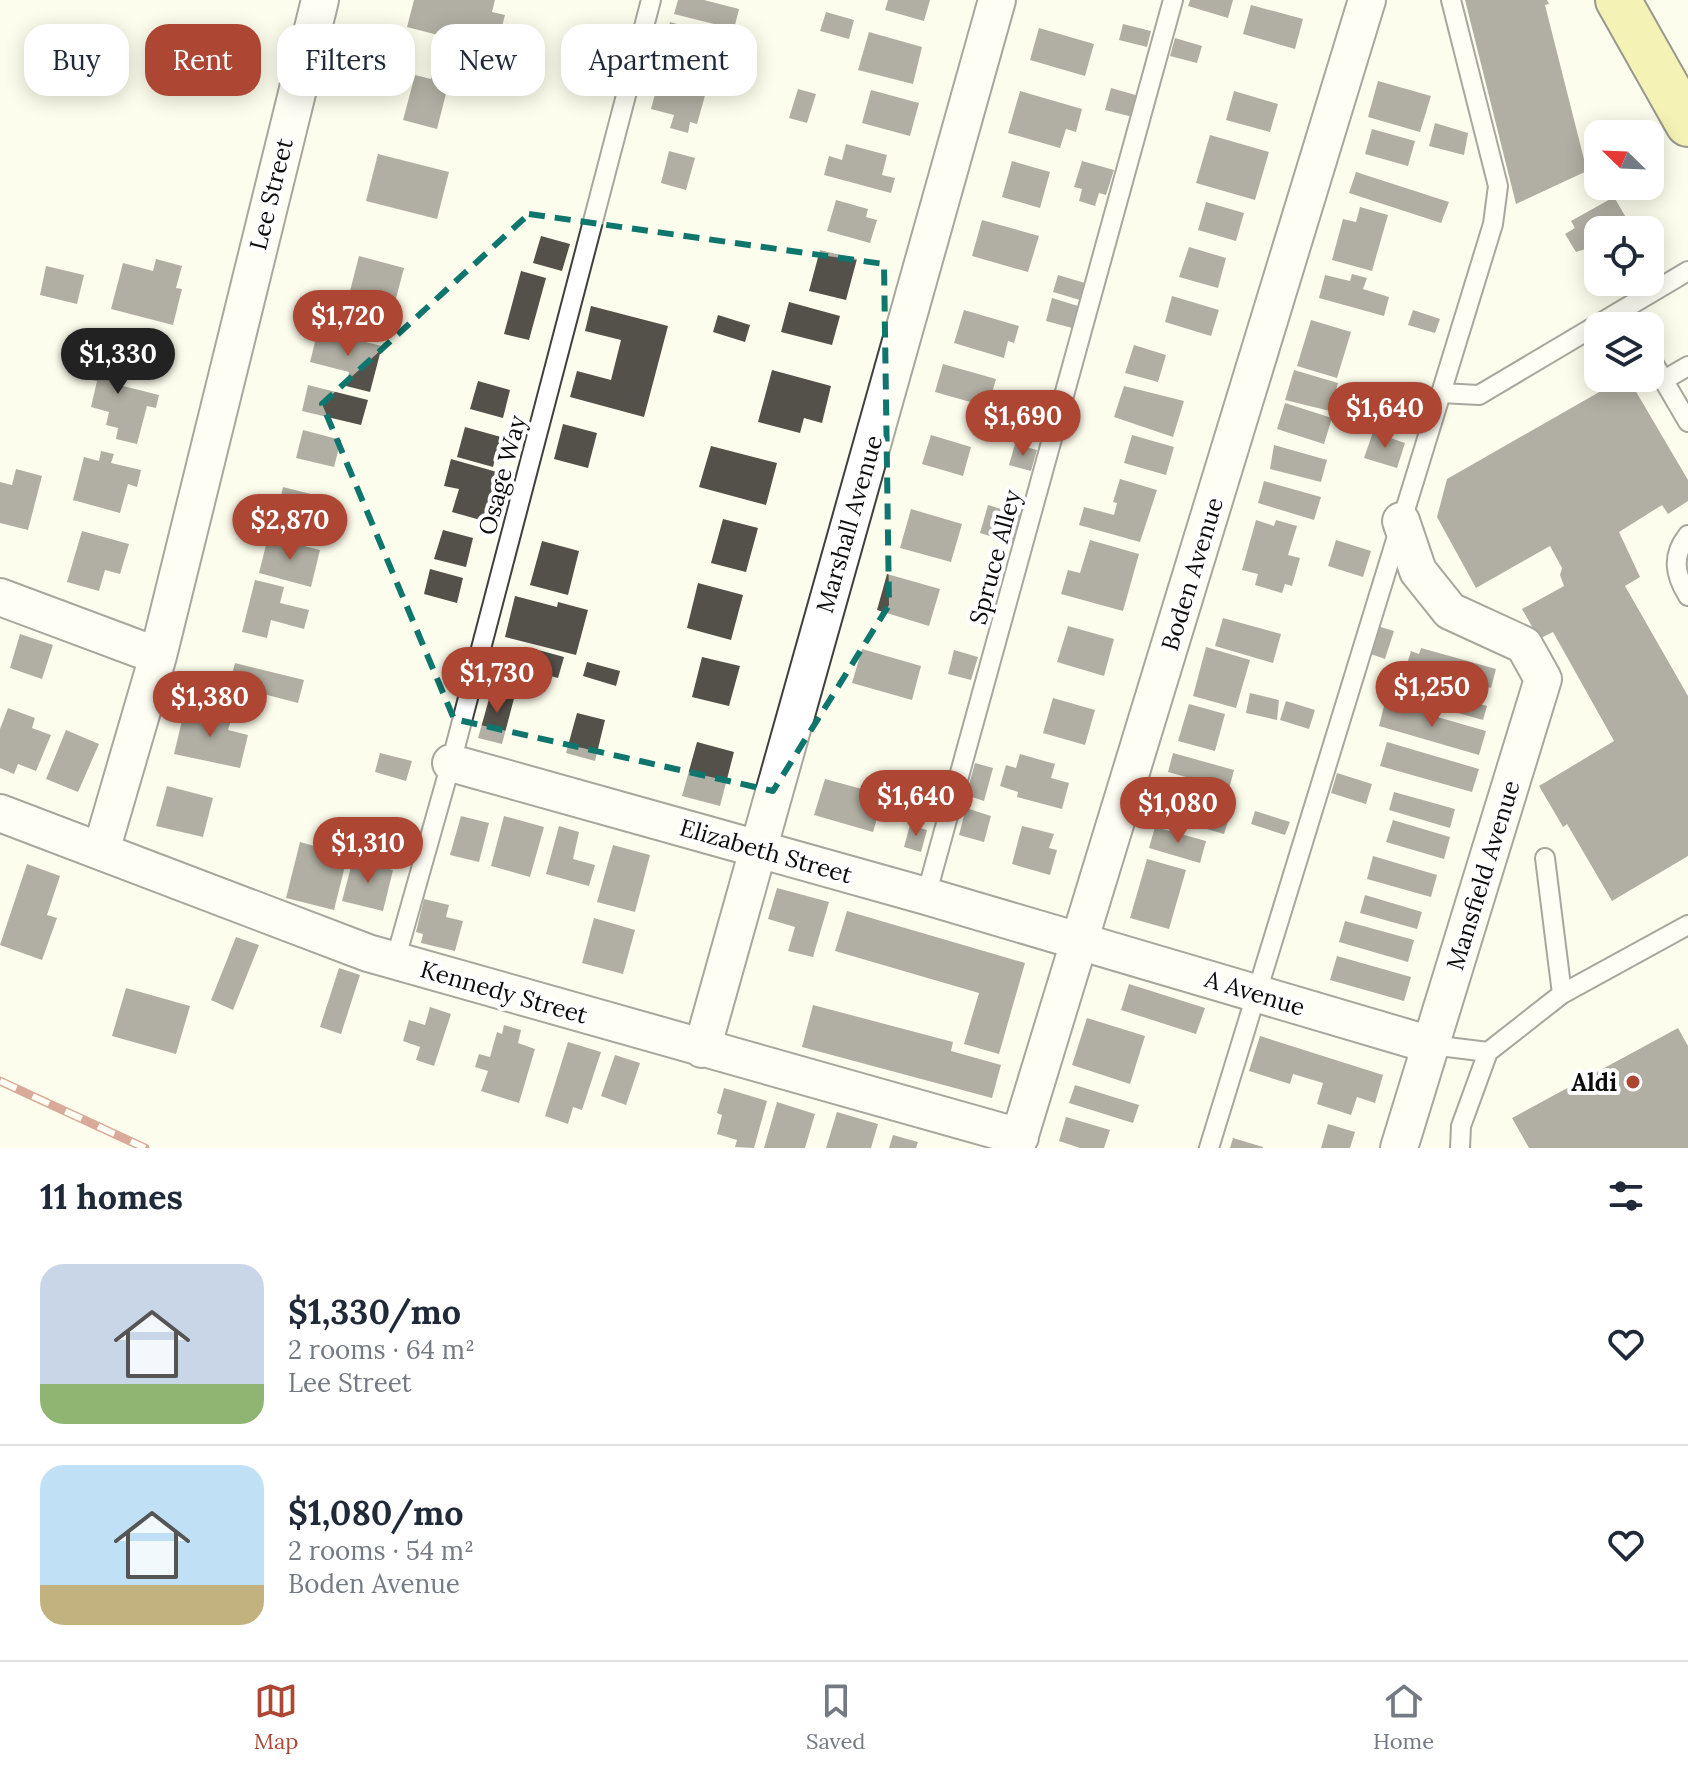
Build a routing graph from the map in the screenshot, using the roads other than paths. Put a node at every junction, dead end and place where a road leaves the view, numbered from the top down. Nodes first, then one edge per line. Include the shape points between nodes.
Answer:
1 (651, 0) edge
2 (997, 0) edge
3 (1173, 0) edge
4 (1367, 0) edge
5 (1451, 0) edge
6 (316, 1) edge
7 (1629, 4) edge
8 (1686, 115) edge
9 (1688, 271) edge
10 (1622, 309) junction
11 (1624, 312) edge
12 (1688, 366) edge
13 (1664, 380) joint
14 (1441, 393) junction
15 (1688, 422) edge
16 (1401, 521) junction
17 (1688, 535) edge
18 (1688, 596) edge
19 (0, 597) edge
20 (158, 656) junction
21 (451, 763) junction
22 (0, 813) edge
23 (758, 849) junction
24 (101, 851) junction
25 (1545, 858) dead end
26 (926, 896) junction
27 (1685, 933) edge
28 (1080, 940) junction
29 (395, 961) junction
30 (1256, 994) junction
31 (1562, 994) junction
32 (1431, 1045) junction
33 (702, 1049) junction
34 (1488, 1052) junction
35 (1018, 1142) edge
36 (1209, 1148) edge
37 (1399, 1148) edge
38 (1460, 1148) edge

1 - 21 lane, Osage Way
2 - 23 street, Marshall Avenue
3 - 26 lane, Spruce Alley
4 - 28 street, Boden Avenue
5 - 14 lane via 1498,186 1493,224
6 - 20 street, Lee Street
7 - 8 main road
9 - 10 lane
10 - 11 lane
10 - 14 lane via 1479,395
12 - 13 lane
13 - 15 lane
14 - 16 lane
16 - 30 lane
16 - 32 street, Mansfield Avenue via 1418,571 1450,611 1524,645 1543,679
17 - 18 lane via 1678,547 1675,575
19 - 20 street
20 - 24 street, Lee Street
21 - 23 street, Elizabeth Street
21 - 29 lane, Osage Way
22 - 24 street, Kennedy Street
23 - 26 street, Elizabeth Street
23 - 33 street, Marshall Avenue
24 - 29 street, Kennedy Street
25 - 31 lane
26 - 28 street, Elizabeth Street
27 - 31 lane
28 - 30 street, A Avenue
28 - 35 street, Boden Avenue
29 - 33 street, Kennedy Street
30 - 32 street, A Avenue
30 - 36 lane
31 - 34 lane
32 - 34 lane
32 - 37 street, Mansfield Avenue
33 - 35 street, Kennedy Street
34 - 38 lane via 1461,1126

